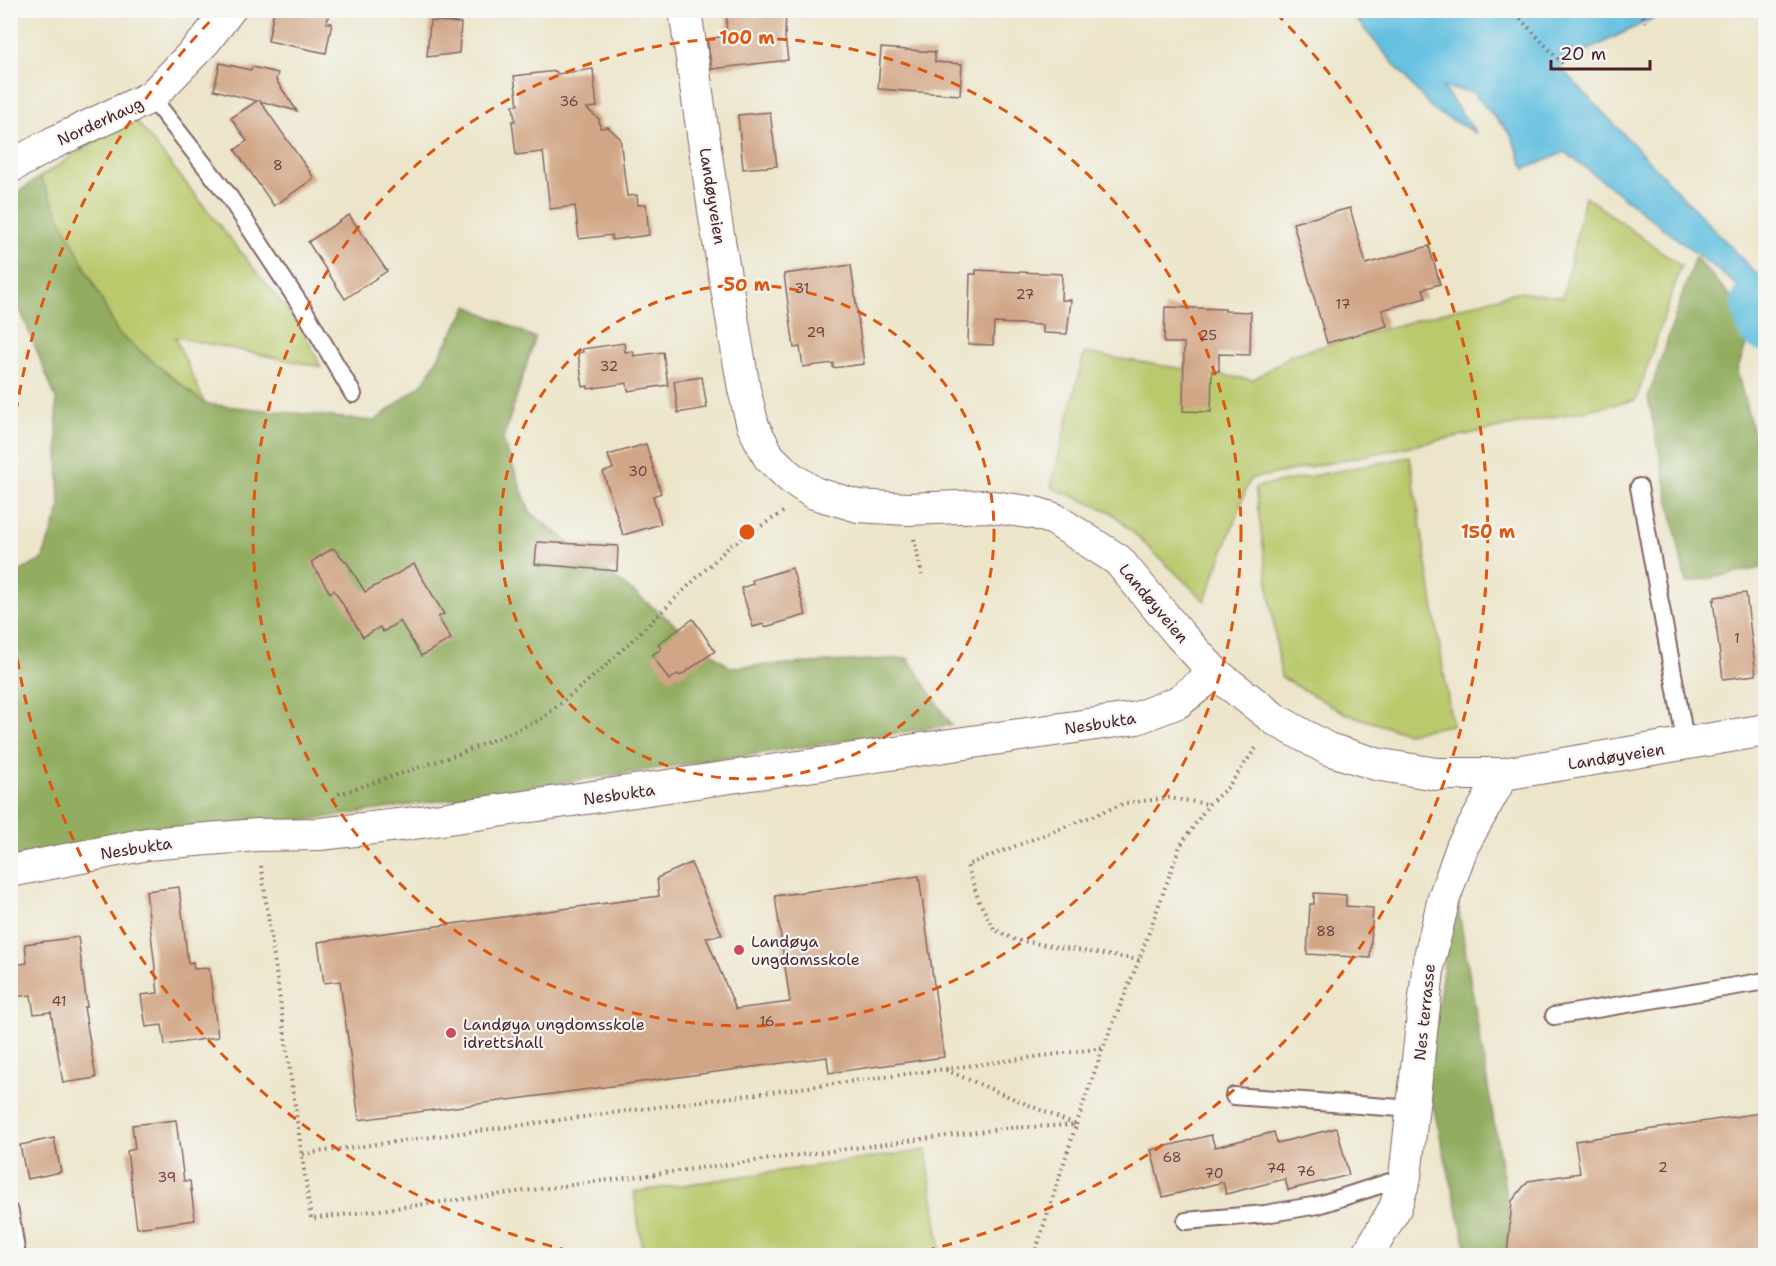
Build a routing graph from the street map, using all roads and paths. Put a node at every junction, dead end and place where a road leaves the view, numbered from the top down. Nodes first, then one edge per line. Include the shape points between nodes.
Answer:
1 (229, 10) edge
2 (1512, 10) edge
3 (1641, 10) edge
4 (686, 11) edge
5 (1645, 22) dead end
6 (1563, 64) dead end
7 (151, 97) junction
8 (10, 167) edge
9 (353, 394) dead end
10 (1639, 487) dead end
11 (814, 493) junction
12 (1215, 674) junction
13 (1276, 720) junction
14 (1766, 730) edge
15 (1686, 745) junction
16 (1503, 774) junction
17 (1209, 804) junction
18 (320, 834) junction
19 (256, 835) junction
20 (10, 871) edge
21 (1138, 960) junction
22 (1766, 981) edge
23 (1554, 1016) dead end
24 (1103, 1048) junction
25 (944, 1069) junction
26 (1234, 1096) dead end
27 (1414, 1108) junction
28 (1076, 1125) junction
29 (303, 1154) junction
30 (1406, 1177) junction
31 (10, 1212) edge
32 (1186, 1221) dead end
33 (17, 1256) edge
34 (1034, 1256) edge
35 (1367, 1256) edge

1 - 7 street, Norderhaug
2 - 6 path
3 - 5 path
4 - 11 street, Landøyveien via 715,217 748,408 770,457
7 - 8 street, Norderhaug
7 - 9 lane via 228,195 307,315
10 - 15 lane
11 - 12 street, Landøyveien via 858,506 986,507 1054,519 1118,560
11 - 18 path via 731,545 600,671 540,720 459,754 339,794 320,813
12 - 13 street, Landøyveien
12 - 18 street, Nesbukta via 1178,702 1137,718
13 - 16 street, Landøyveien via 1328,749 1376,764 1436,774
13 - 17 path via 1228,787
14 - 15 street, Landøyveien
15 - 16 street, Landøyveien
16 - 27 street, Nes terrasse via 1462,847 1444,898 1429,961
17 - 21 path via 1180,846
17 - 21 path via 1169,798 1126,803 967,865 994,929 1015,940
18 - 19 street, Nesbukta
19 - 20 street, Nesbukta via 147,844
19 - 29 path
21 - 24 path
22 - 23 lane
24 - 25 path
24 - 28 path
25 - 28 path
25 - 29 path
26 - 27 lane
27 - 30 street, Nes terrasse
28 - 29 path via 1007,1128 311,1219
28 - 34 path
30 - 32 lane via 1318,1204 1265,1214
30 - 35 street, Nes terrasse via 1395,1208
31 - 33 lane

